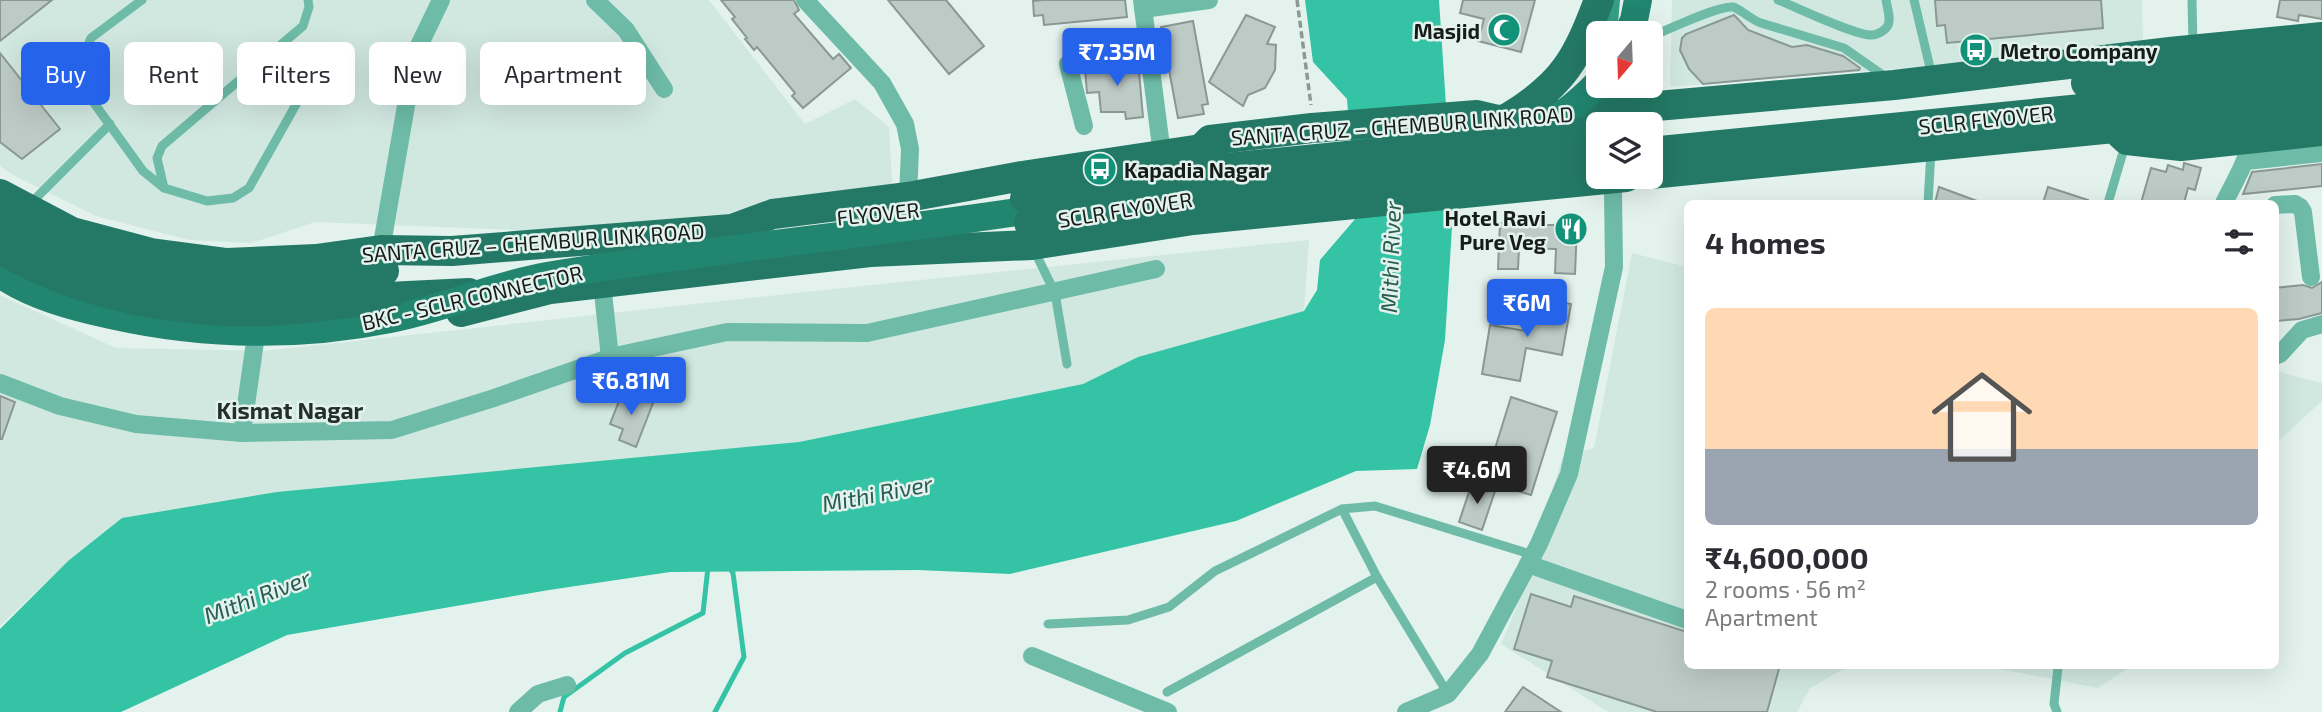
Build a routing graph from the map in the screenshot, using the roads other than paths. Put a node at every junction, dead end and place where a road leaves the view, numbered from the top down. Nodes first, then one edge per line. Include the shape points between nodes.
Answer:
1 (142, 0) edge
2 (308, 0) edge
3 (441, 0) edge
4 (595, 0) edge
5 (806, 0) edge
6 (1209, 0) edge
7 (1599, 0) edge
8 (1608, 0) edge
9 (1636, 0) edge
10 (1778, 0) edge
11 (1886, 0) edge
12 (1914, 0) edge
13 (2192, 0) edge
14 (1143, 4) edge
15 (1606, 21) edge
16 (1634, 21) edge
17 (1635, 21) edge
18 (1663, 32) edge
19 (2322, 37) edge
20 (1149, 48) junction
21 (2193, 50) junction
22 (2322, 59) edge
23 (1933, 81) junction
24 (1894, 85) junction
25 (2322, 85) edge
26 (664, 89) dead end
27 (296, 105) edge
28 (2322, 106) edge
29 (1607, 107) edge
30 (1490, 120) junction
31 (110, 124) junction
32 (1663, 125) edge
33 (1084, 126) dead end
34 (2322, 131) edge
35 (2120, 134) junction
36 (1931, 146) junction
37 (1201, 149) junction
38 (2246, 150) junction
39 (1663, 151) edge
40 (2322, 153) edge
41 (1163, 154) junction
42 (1663, 173) edge
43 (1586, 177) edge
44 (1586, 179) edge
45 (164, 188) junction
46 (1613, 189) edge
47 (908, 197) junction
48 (1928, 200) edge
49 (2109, 200) edge
50 (2225, 200) edge
51 (2279, 205) edge
52 (14, 208) edge
53 (1211, 218) junction
54 (1028, 222) junction
55 (732, 229) junction
56 (0, 249) edge
57 (870, 253) joint
58 (0, 260) edge
59 (1156, 269) dead end
60 (385, 273) junction
61 (0, 274) edge
62 (2311, 277) dead end
63 (602, 283) junction
64 (0, 286) edge
65 (550, 289) junction
66 (1055, 293) junction
67 (2322, 324) edge
68 (255, 342) junction
69 (2279, 354) edge
70 (610, 358) junction
71 (1067, 364) dead end
72 (0, 383) edge
73 (242, 433) junction
74 (1342, 509) junction
75 (1531, 559) junction
76 (1377, 577) junction
77 (1684, 619) edge
78 (1048, 624) dead end
79 (1032, 656) dead end
80 (2057, 669) edge
81 (567, 685) dead end
82 (1167, 692) dead end
83 (1448, 694) junction
84 (518, 712) edge
85 (1168, 712) edge
86 (1406, 712) edge
87 (1454, 712) edge
88 (2057, 712) edge

1 - 31 lane via 91,38 80,64 81,85
2 - 45 lane via 303,26 162,146 158,158
3 - 60 street via 402,81 407,100
4 - 26 street via 625,30
5 - 47 street via 882,83 905,124 910,149
6 - 14 street
7 - 30 highway via 1559,79 1530,104
8 - 15 main road
9 - 16 main road, bridge
9 - 17 main road
10 - 11 lane via 1872,35 1888,27
12 - 23 lane
13 - 21 lane
14 - 20 street
18 - 24 lane via 1732,7 1749,19 1844,48
19 - 21 highway, SANTA CRUZ – CHEMBUR LINK ROAD
20 - 33 street via 1075,59 1068,64
20 - 41 street
21 - 23 highway, SANTA CRUZ – CHEMBUR LINK ROAD
22 - 32 highway
23 - 24 highway, SANTA CRUZ – CHEMBUR LINK ROAD
24 - 29 highway, SANTA CRUZ – CHEMBUR LINK ROAD
25 - 39 highway, SCLR FLYOVER
27 - 45 lane via 249,188 233,198 207,201
28 - 35 highway
29 - 30 highway, SANTA CRUZ – CHEMBUR LINK ROAD
29 - 54 highway, bridge via 1186,172
29 - 61 main road, BKC - SCLR CONNECTOR, bridge via 1575,107 1530,134 1458,159 1188,185 543,276 391,319 322,328 225,333 138,321 45,297
30 - 37 highway, SANTA CRUZ – CHEMBUR LINK ROAD via 1210,140
31 - 45 lane via 143,171
31 - 52 lane
34 - 38 highway
35 - 36 highway
35 - 38 highway via 2180,146
35 - 49 lane
36 - 42 highway
36 - 48 lane
37 - 41 highway, SANTA CRUZ – CHEMBUR LINK ROAD
37 - 53 highway
38 - 40 street
38 - 50 street
41 - 47 highway, SANTA CRUZ – CHEMBUR LINK ROAD
43 - 54 highway, SCLR FLYOVER, bridge via 1190,198
44 - 53 highway
46 - 75 street via 1614,267 1581,424 1569,474
47 - 55 highway, SANTA CRUZ – CHEMBUR LINK ROAD via 774,214
51 - 62 street via 2300,207
52 - 58 highway
52 - 60 highway, bridge via 63,252 185,281 269,284
53 - 54 highway
54 - 55 highway, FLYOVER
54 - 57 highway, FLYOVER
54 - 66 lane
55 - 60 highway, SANTA CRUZ – CHEMBUR LINK ROAD via 543,242
56 - 60 highway, bridge via 53,277 96,290 225,311 320,307
57 - 63 highway, SANTA CRUZ – CHEMBUR LINK ROAD
59 - 66 street
60 - 65 highway
63 - 65 highway, SANTA CRUZ – CHEMBUR LINK ROAD
63 - 70 street
64 - 68 highway, SANTA CRUZ – CHEMBUR LINK ROAD via 87,321 179,338
65 - 68 highway, SANTA CRUZ – CHEMBUR LINK ROAD via 393,329
66 - 70 street via 867,333 727,332
66 - 71 lane
67 - 69 street via 2302,330
68 - 73 street
70 - 73 street via 392,430
72 - 73 street via 60,406 136,424
74 - 75 lane via 1374,506
74 - 76 lane
74 - 78 lane via 1215,571 1170,607 1128,620
75 - 77 street
75 - 83 street via 1480,653
76 - 82 lane
76 - 83 lane
79 - 85 street
80 - 88 lane
81 - 84 street via 538,694
83 - 86 street
83 - 87 street

